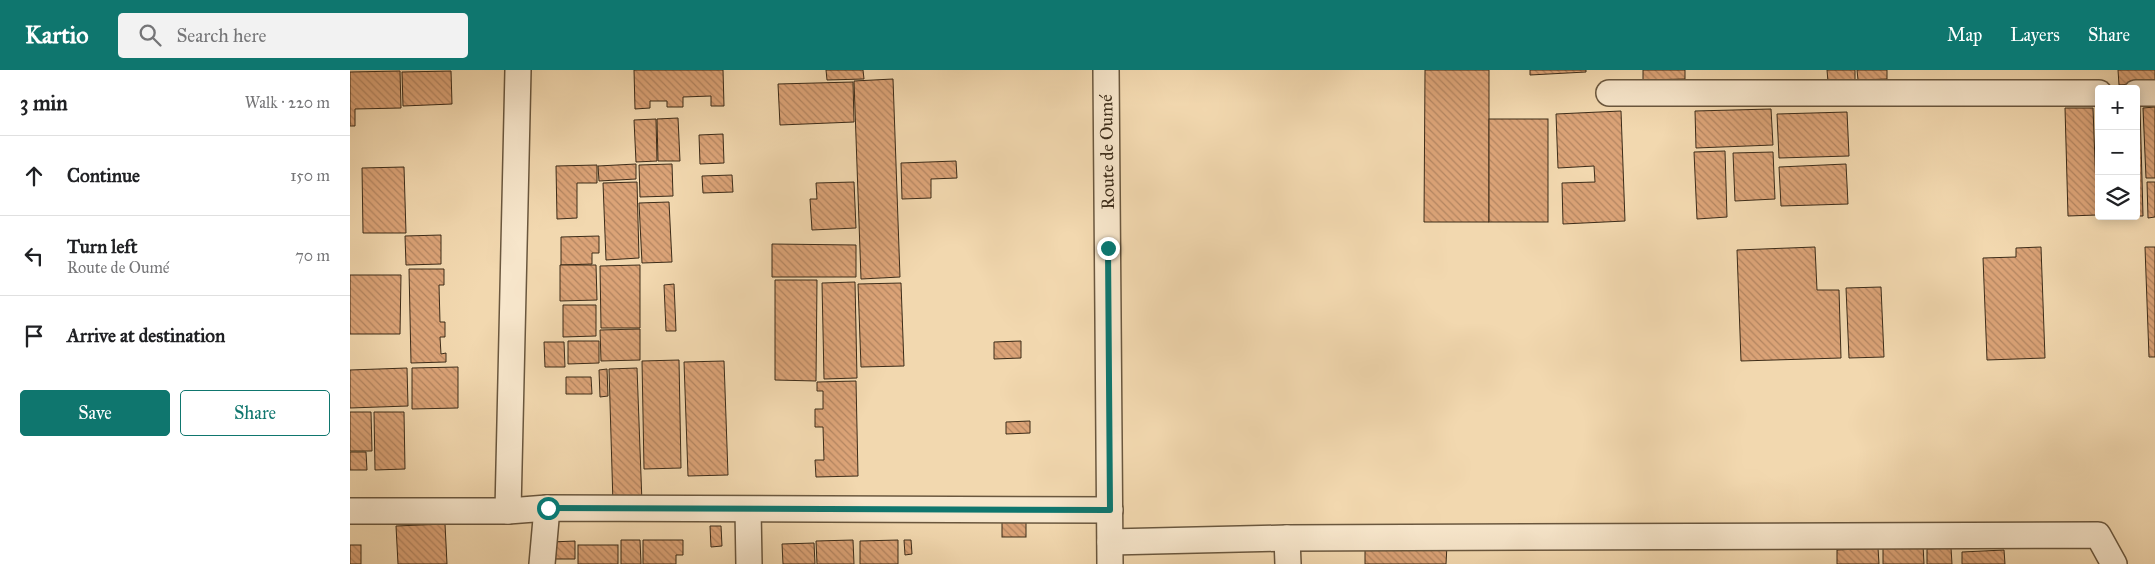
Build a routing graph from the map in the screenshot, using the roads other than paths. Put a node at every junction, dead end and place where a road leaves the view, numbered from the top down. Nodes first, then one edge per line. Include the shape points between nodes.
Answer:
1 (518, 70) edge
2 (1106, 70) edge
3 (1609, 93) dead end
4 (2095, 93) edge
5 (2140, 93) edge
6 (2155, 93) edge
7 (548, 508) junction
8 (748, 510) junction
9 (1110, 510) junction
10 (350, 511) edge
11 (508, 511) junction
12 (1287, 538) junction
13 (1110, 553) edge
14 (542, 564) edge
15 (748, 564) edge
16 (1288, 564) edge
17 (2114, 564) edge

1 - 11 street
2 - 9 street, Route de Oumé
3 - 4 street
5 - 6 street
7 - 8 street
7 - 11 street
7 - 14 street
8 - 9 street
8 - 15 street
9 - 13 street, Route de Oumé
10 - 11 street
12 - 13 street
12 - 16 street
12 - 17 street via 2098,535

